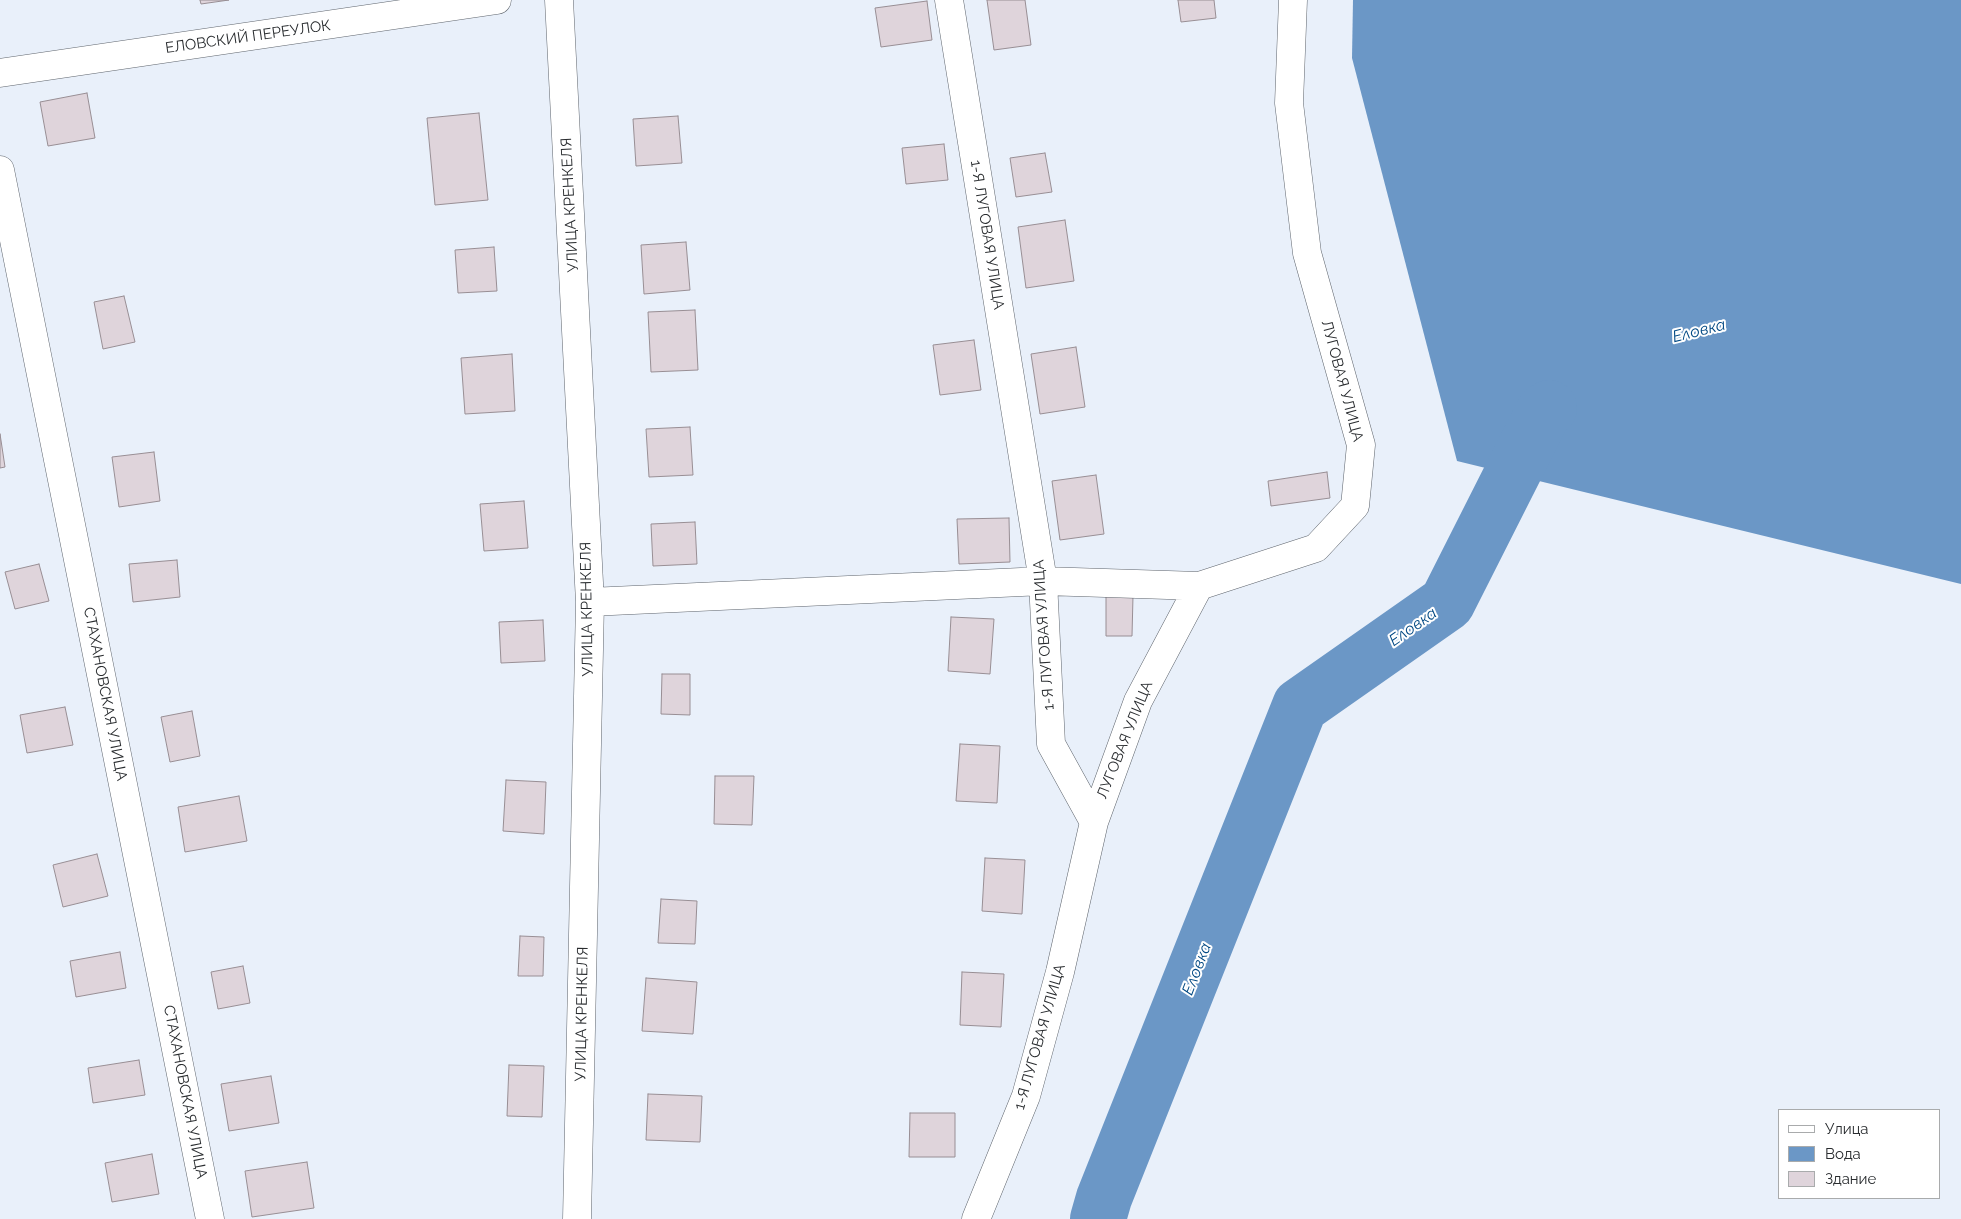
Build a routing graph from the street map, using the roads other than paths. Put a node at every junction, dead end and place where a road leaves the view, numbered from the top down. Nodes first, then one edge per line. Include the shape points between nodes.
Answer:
1 (497, 0) edge
2 (559, 0) edge
3 (949, 0) edge
4 (1293, 0) edge
5 (0, 73) edge
6 (0, 170) edge
7 (1043, 581) junction
8 (1199, 586) junction
9 (590, 602) junction
10 (1094, 822) junction
11 (210, 1219) edge
12 (577, 1219) edge
13 (976, 1219) edge

1 - 5 street, ЕЛОВСКИЙ ПЕРЕУЛОК
2 - 9 street, УЛИЦА КРЕНКЕЛЯ
3 - 7 street, 1-Я ЛУГОВАЯ УЛИЦА
4 - 8 street, ЛУГОВАЯ УЛИЦА via 1289,103 1307,253 1361,445 1355,506 1316,548
6 - 11 street, СТАХАНОВСКАЯ УЛИЦА
7 - 8 street
7 - 9 street
7 - 10 street, 1-Я ЛУГОВАЯ УЛИЦА via 1051,744
8 - 10 street, ЛУГОВАЯ УЛИЦА via 1138,701
9 - 12 street, УЛИЦА КРЕНКЕЛЯ
10 - 13 street, 1-Я ЛУГОВАЯ УЛИЦА via 1060,972 1026,1096

